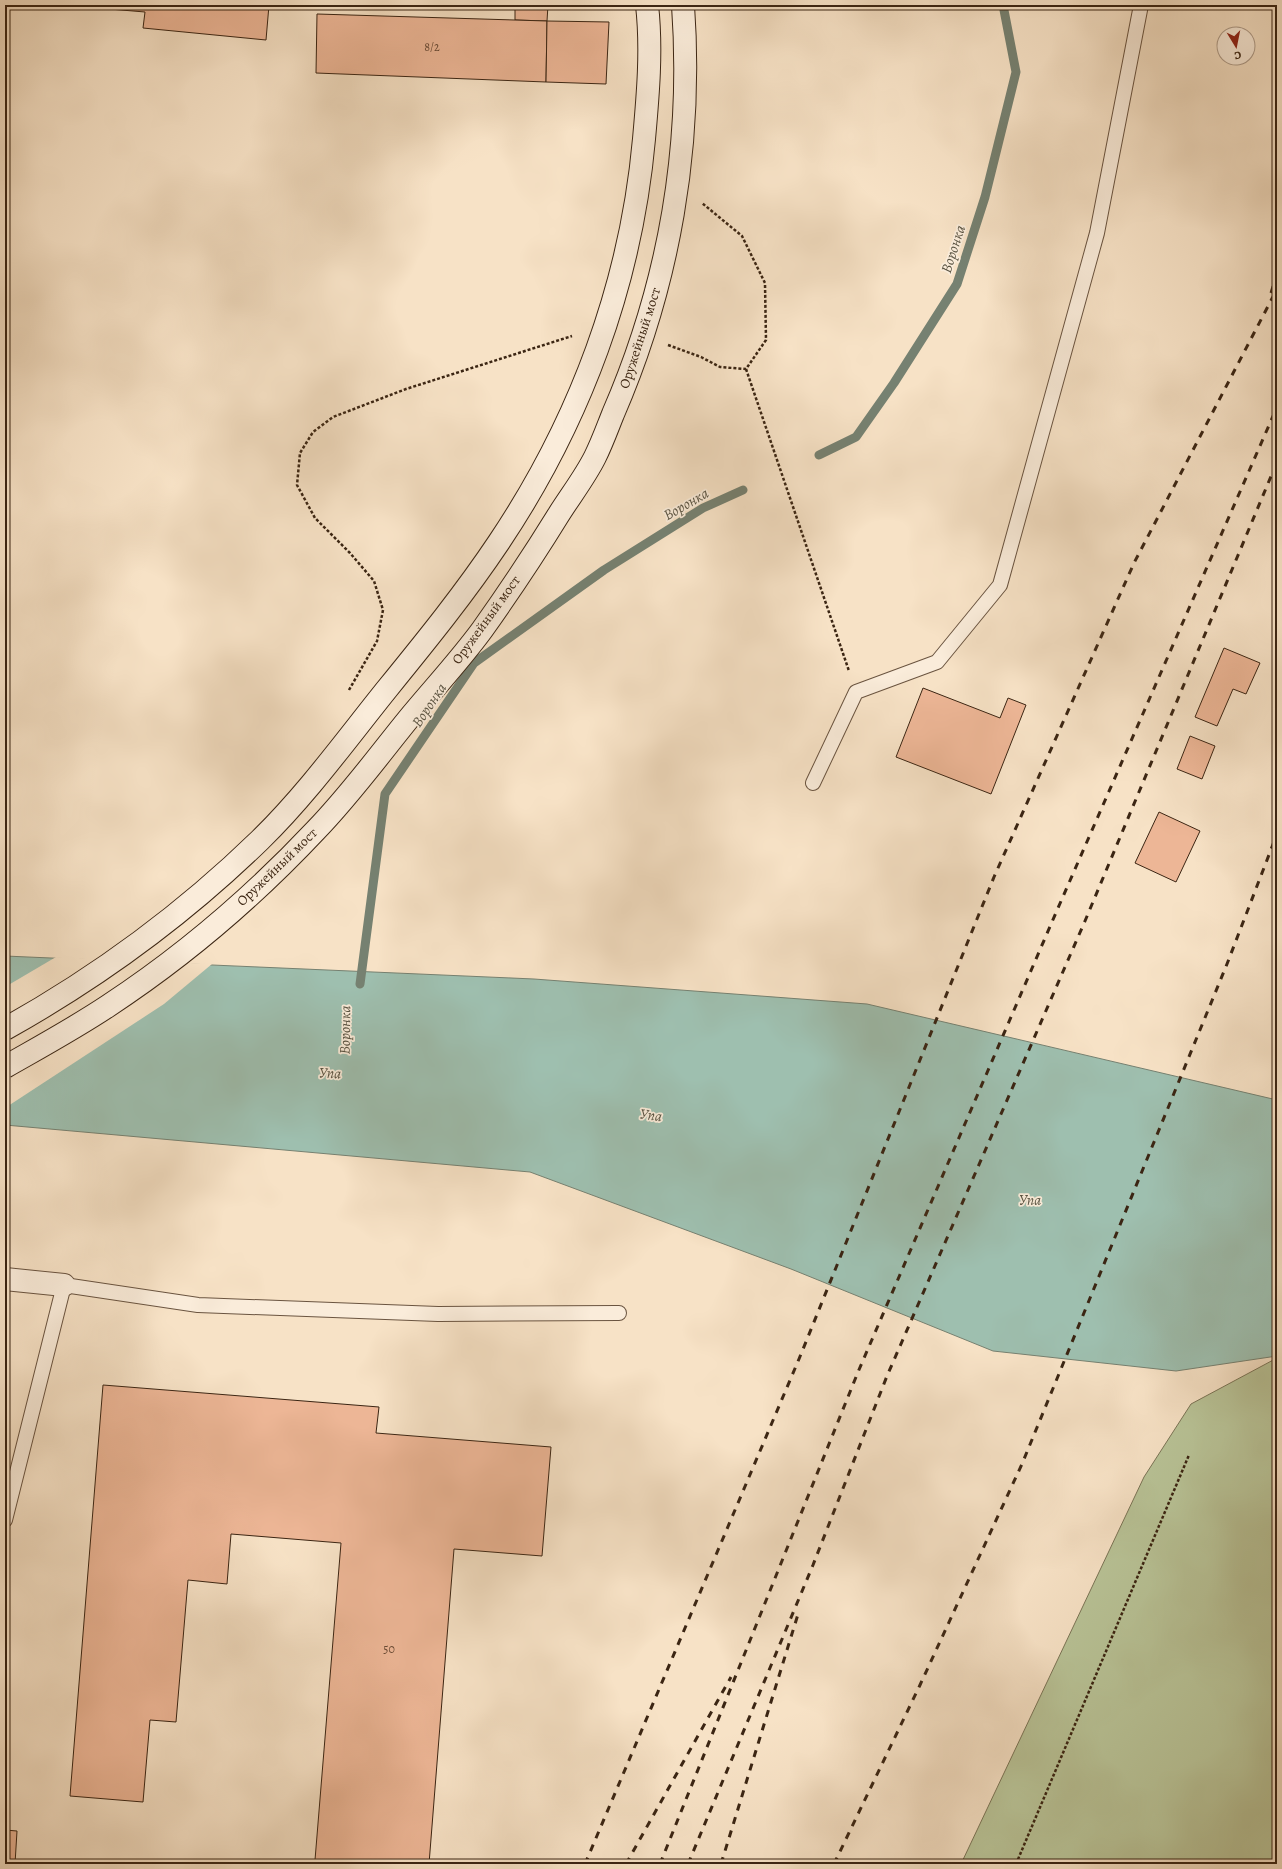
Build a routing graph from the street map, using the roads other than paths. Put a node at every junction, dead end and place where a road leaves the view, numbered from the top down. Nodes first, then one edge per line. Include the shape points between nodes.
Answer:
1 (647, 5) edge
2 (683, 5) edge
3 (1141, 5) edge
4 (813, 783) dead end
5 (5, 1029) edge
6 (5, 1067) edge
7 (5, 1279) edge
8 (64, 1284) junction
9 (619, 1313) dead end
10 (5, 1520) edge

1 - 5 main road, bridge via 649,72 642,158 628,248 599,346 579,399 528,496 501,539 441,623 296,801 260,840 145,939 57,999
2 - 6 main road, Оружейный мост, bridge via 684,118 668,242 653,307 626,384 594,458 538,548 480,632 319,827 284,863 202,936 158,971 57,1038
3 - 4 lane via 1097,233 1000,585 937,662 856,692
7 - 8 main road
8 - 9 lane via 198,1305 438,1314
8 - 10 lane

